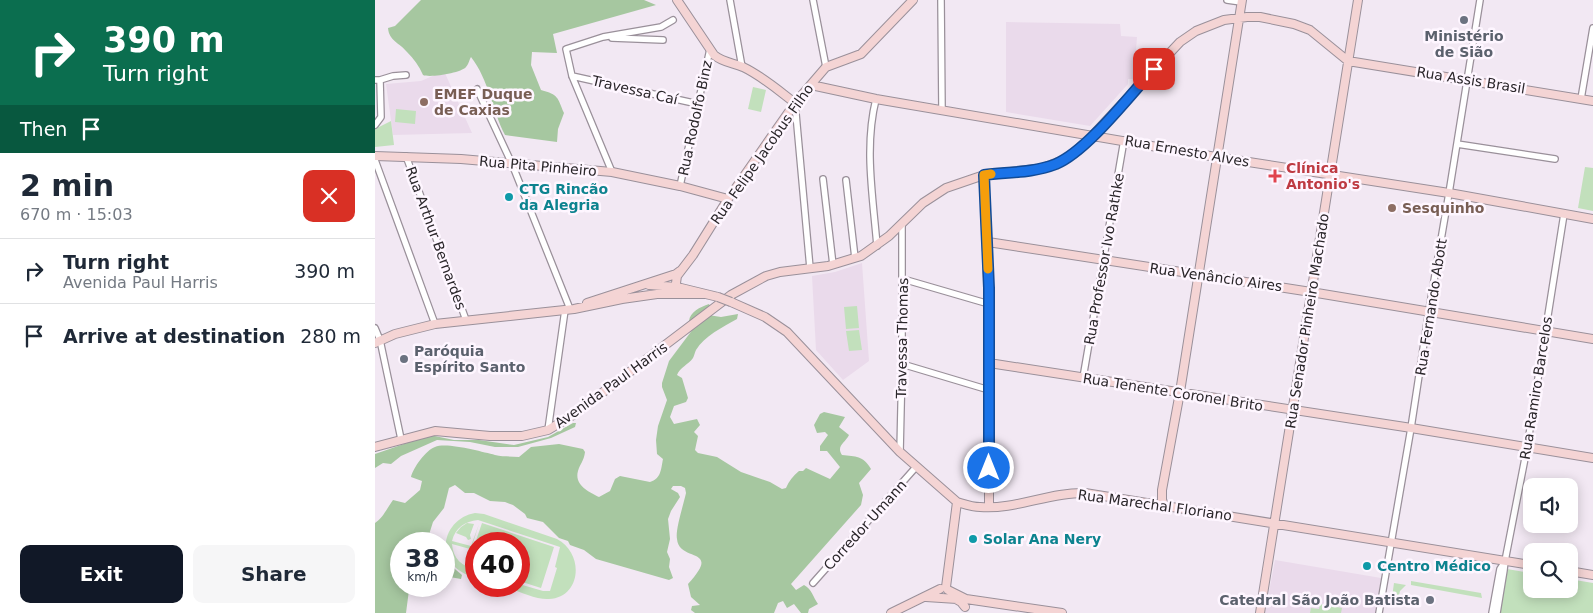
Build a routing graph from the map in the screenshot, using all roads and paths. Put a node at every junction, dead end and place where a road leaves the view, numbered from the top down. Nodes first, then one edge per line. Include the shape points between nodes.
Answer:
1 (677, 0) edge
2 (730, 0) edge
3 (813, 0) edge
4 (913, 0) edge
5 (941, 0) edge
6 (1227, 0) edge
7 (1358, 0) edge
8 (1479, 0) edge
9 (1242, 1) edge
10 (1239, 17) junction
11 (673, 20) dead end
12 (1593, 28) edge
13 (603, 37) junction
14 (663, 40) dead end
15 (709, 49) junction
16 (1348, 61) junction
17 (742, 67) junction
18 (825, 67) junction
19 (407, 75) dead end
20 (572, 76) junction
21 (1467, 79) junction
22 (378, 80) edge
23 (811, 84) junction
24 (477, 89) dead end
25 (876, 99) junction
26 (1581, 99) junction
27 (1593, 100) edge
28 (795, 103) junction
29 (698, 104) junction
30 (942, 110) junction
31 (375, 125) edge
32 (1093, 135) junction
33 (1124, 140) junction
34 (1457, 144) junction
35 (375, 156) edge
36 (406, 156) junction
37 (1218, 157) junction
38 (1555, 159) dead end
39 (375, 160) edge
40 (512, 164) junction
41 (611, 172) junction
42 (984, 175) junction
43 (1330, 175) junction
44 (823, 179) dead end
45 (846, 180) dead end
46 (680, 186) junction
47 (1449, 193) junction
48 (727, 199) junction
49 (1564, 214) junction
50 (1593, 219) edge
51 (902, 223) junction
52 (988, 242) junction
53 (877, 246) junction
54 (855, 258) junction
55 (1105, 261) junction
56 (833, 264) junction
57 (685, 268) junction
58 (810, 268) junction
59 (1199, 274) junction
60 (677, 276) junction
61 (903, 279) junction
62 (642, 285) junction
63 (660, 285) junction
64 (677, 287) junction
65 (1311, 292) junction
66 (703, 294) junction
67 (622, 298) junction
68 (609, 299) junction
69 (718, 301) junction
70 (989, 304) junction
71 (569, 309) junction
72 (1429, 310) junction
73 (466, 320) junction
74 (435, 324) junction
75 (375, 328) edge
76 (1545, 331) junction
77 (1593, 339) edge
78 (377, 342) edge
79 (989, 363) junction
80 (902, 364) junction
81 (1083, 378) junction
82 (989, 390) junction
83 (1180, 392) junction
84 (1293, 410) junction
85 (1411, 428) junction
86 (547, 430) junction
87 (401, 439) junction
88 (375, 447) edge
89 (1527, 448) junction
90 (900, 452) junction
91 (1593, 458) edge
92 (916, 467) junction
93 (1161, 490) junction
94 (957, 502) junction
95 (1152, 505) junction
96 (1165, 507) junction
97 (989, 508) junction
98 (1275, 523) junction
99 (1392, 542) junction
100 (1505, 561) junction
101 (1523, 564) edge
102 (1578, 572) edge
103 (1593, 575) edge
104 (813, 583) dead end
105 (944, 590) junction
106 (928, 596) junction
107 (957, 599) junction
108 (965, 606) edge
109 (1033, 611) edge
110 (891, 613) edge
111 (1061, 613) edge
112 (1260, 613) edge
113 (1379, 613) edge
114 (1492, 613) edge
115 (1497, 613) edge

1 - 15 main road via 683,15
2 - 17 street
3 - 18 street
4 - 18 main road via 861,54
5 - 30 street
6 - 9 street
7 - 16 main road, Rua Senador Pinheiro Machado
8 - 21 street, Rua Fernando Abott
9 - 10 main road
10 - 16 main road via 1259,17 1310,30
10 - 32 main road via 1210,24 1180,42
10 - 37 main road
11 - 13 street via 661,28
12 - 26 street
13 - 14 street
13 - 20 street via 567,48
15 - 17 main road via 718,59
15 - 29 street, Rua Rodolfo Binz
16 - 21 main road, Rua Assis Brasil
16 - 43 main road, Rua Senador Pinheiro Machado
17 - 28 main road via 769,82
18 - 23 main road, Rua Felipe Jacobus Filho
19 - 22 street
20 - 29 street, Travessa Caí
20 - 41 street
21 - 26 main road, Rua Assis Brasil
21 - 34 street, Rua Fernando Abott
22 - 31 street via 381,117
23 - 25 main road, Rua Ernesto Alves
23 - 28 main road, Rua Felipe Jacobus Filho
24 - 40 street
25 - 30 main road, Rua Ernesto Alves
25 - 53 street via 869,146
26 - 27 main road, Rua Assis Brasil
28 - 48 main road, Rua Felipe Jacobus Filho
28 - 58 street
29 - 46 street, Rua Rodolfo Binz
30 - 32 main road, Rua Ernesto Alves
32 - 33 main road, Rua Ernesto Alves
32 - 42 main road via 1057,164
33 - 37 main road, Rua Ernesto Alves
33 - 55 street, Rua Professor Ivo Rathke
34 - 38 street
34 - 47 street, Rua Fernando Abott
35 - 36 main road, Rua Pita Pinheiro
36 - 40 main road, Rua Pita Pinheiro
36 - 73 street, Rua Arthur Bernardes
37 - 43 main road, Rua Ernesto Alves
37 - 59 main road
39 - 74 street
40 - 41 main road, Rua Pita Pinheiro
40 - 71 street
41 - 46 main road, Rua Pita Pinheiro
42 - 51 main road via 939,191
42 - 52 main road
43 - 47 main road, Rua Ernesto Alves
43 - 65 main road, Rua Senador Pinheiro Machado
44 - 56 street
45 - 54 street
46 - 48 main road, Rua Pita Pinheiro
47 - 49 main road, Rua Ernesto Alves
47 - 72 street, Rua Fernando Abott
48 - 57 main road, Rua Felipe Jacobus Filho
49 - 50 main road, Rua Ernesto Alves
49 - 76 street, Rua Ramiro Barcelos
51 - 53 main road
51 - 61 street, Travessa Thomas
52 - 55 main road, Rua Venâncio Aires
52 - 70 main road
53 - 54 main road
54 - 56 main road
55 - 59 main road, Rua Venâncio Aires
55 - 81 street, Rua Professor Ivo Rathke
56 - 58 main road
57 - 60 main road, Rua Felipe Jacobus Filho
57 - 62 main road
58 - 69 main road, Avenida Paul Harris via 760,278
59 - 65 main road, Rua Venâncio Aires
59 - 83 main road
60 - 63 main road, Rua Felipe Jacobus Filho
60 - 64 main road
61 - 70 street
61 - 80 street, Travessa Thomas
62 - 63 main road, Rua Marechal Floriano
62 - 68 main road
63 - 64 main road, Rua Marechal Floriano
63 - 67 main road, Rua Felipe Jacobus Filho
64 - 66 main road, Rua Marechal Floriano
65 - 72 main road, Rua Venâncio Aires
65 - 84 main road, Rua Senador Pinheiro Machado
66 - 67 main road
66 - 69 main road, Rua Marechal Floriano
67 - 68 main road
68 - 71 main road
69 - 86 main road, Avenida Paul Harris via 573,415
69 - 90 main road, Rua Marechal Floriano, bridge via 739,305 787,332
70 - 79 main road
71 - 73 main road
71 - 86 street
72 - 76 main road, Rua Venâncio Aires
72 - 85 street, Rua Fernando Abott
73 - 74 main road
74 - 78 main road
75 - 78 street
76 - 77 main road, Rua Venâncio Aires
76 - 89 street, Rua Ramiro Barcelos
78 - 87 street
79 - 81 main road, Rua Tenente Coronel Brito
79 - 82 main road
80 - 82 street
80 - 90 street, Travessa Thomas
81 - 83 main road, Rua Tenente Coronel Brito
82 - 97 main road
83 - 84 main road, Rua Tenente Coronel Brito
83 - 93 main road
84 - 85 main road, Rua Tenente Coronel Brito
84 - 98 main road, Rua Senador Pinheiro Machado
85 - 89 main road, Rua Tenente Coronel Brito
85 - 99 street, Rua Fernando Abott
86 - 87 main road, Avenida Paul Harris via 508,436 435,431
87 - 88 main road, Avenida Paul Harris
89 - 91 main road, Rua Tenente Coronel Brito
89 - 100 street, Rua Ramiro Barcelos
90 - 92 main road, Rua Marechal Floriano
92 - 94 main road, Rua Marechal Floriano
92 - 104 street, Corredor Umann
93 - 95 main road via 1157,502
93 - 96 main road
94 - 97 main road, Rua Marechal Floriano
94 - 105 main road
95 - 96 main road, Rua Marechal Floriano
95 - 97 main road, Rua Marechal Floriano via 1072,493
96 - 98 main road, Rua Marechal Floriano
98 - 99 main road, Rua Marechal Floriano
98 - 112 main road, Rua Senador Pinheiro Machado
99 - 100 main road, Rua Marechal Floriano
99 - 113 street, Rua Fernando Abott
100 - 101 main road, Rua Marechal Floriano
100 - 114 street, Rua Ramiro Barcelos via 1500,569
100 - 115 street, Rua Ramiro Barcelos
102 - 103 main road
105 - 106 main road
105 - 107 main road
105 - 108 main road
106 - 107 main road
106 - 110 main road
107 - 108 main road
108 - 109 main road
109 - 111 main road

